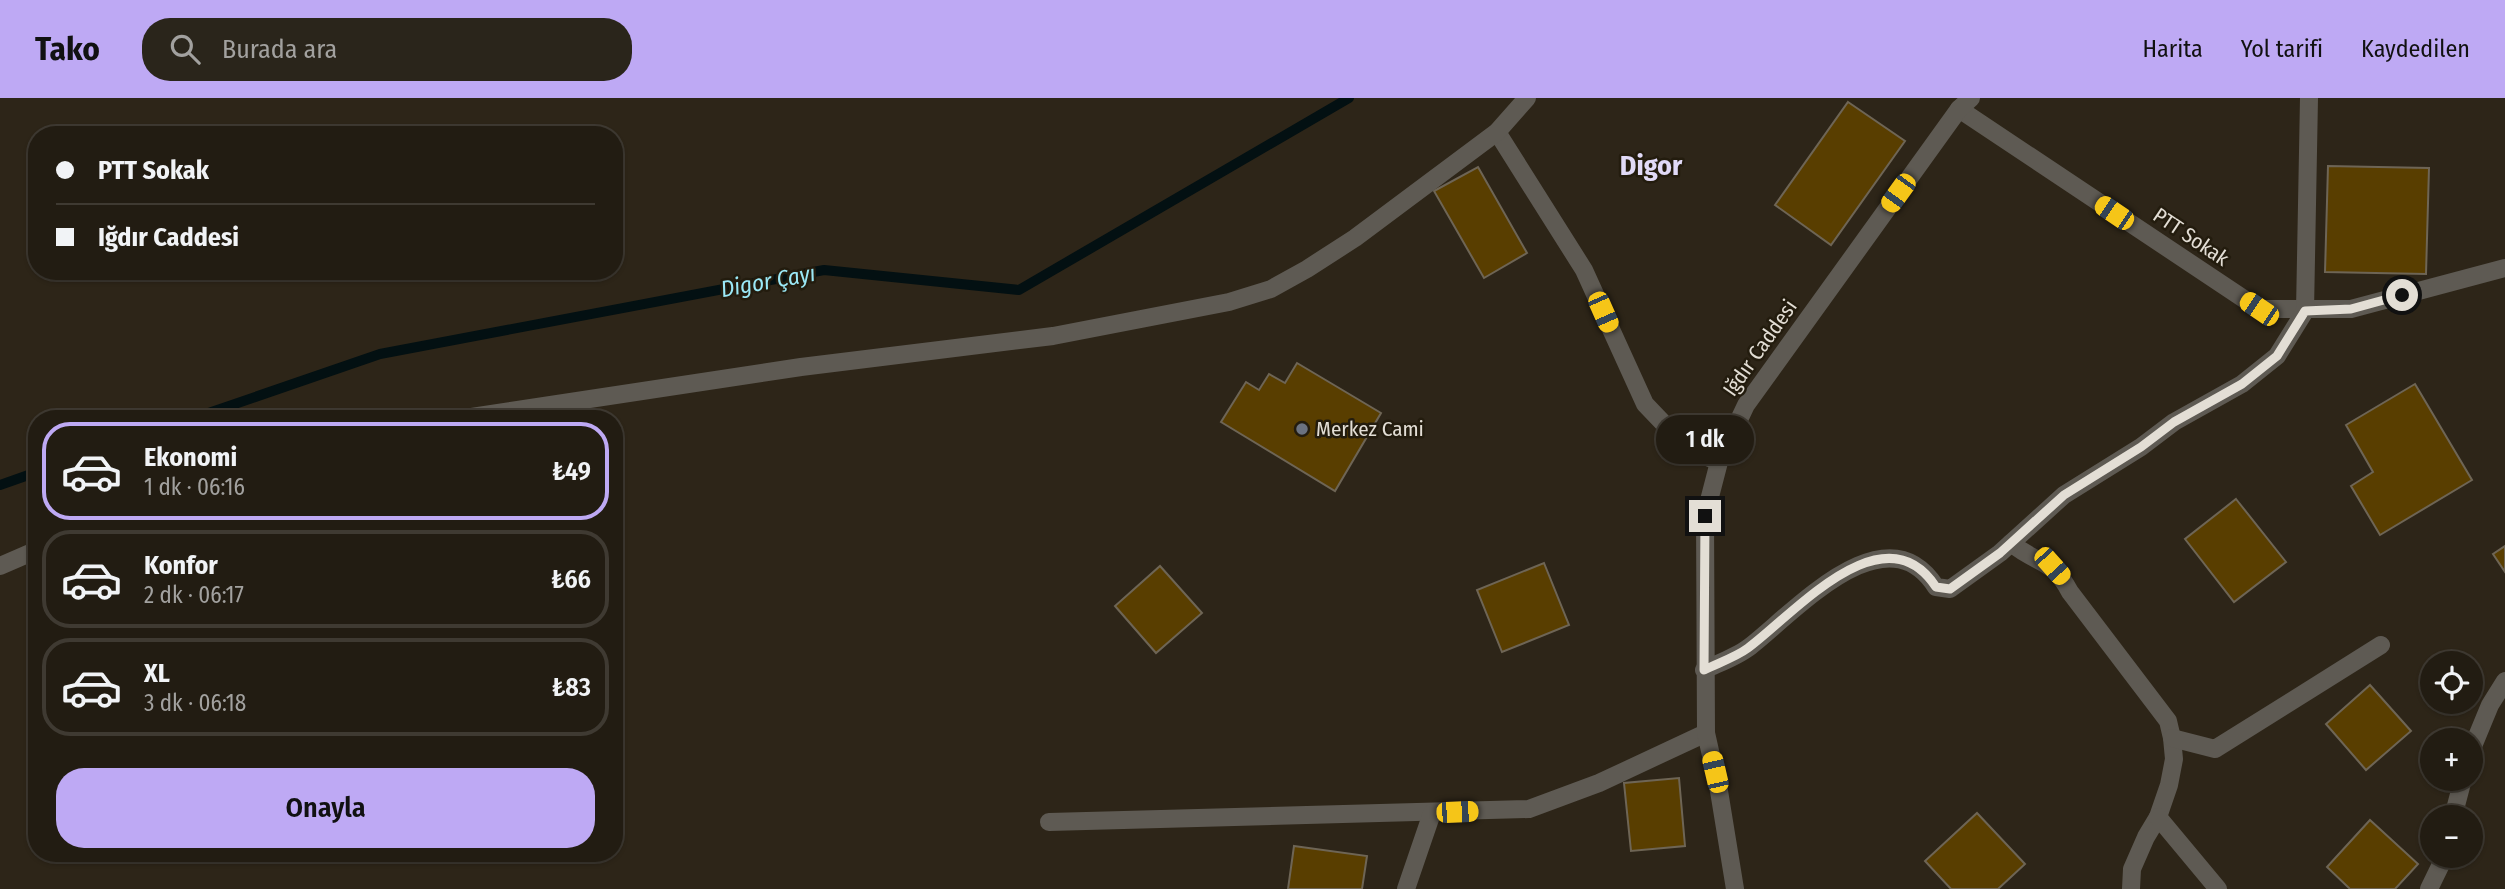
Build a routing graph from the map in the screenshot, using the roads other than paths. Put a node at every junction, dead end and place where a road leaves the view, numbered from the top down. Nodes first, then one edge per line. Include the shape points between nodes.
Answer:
1 (1527, 98) edge
2 (1944, 98) edge
3 (2309, 98) edge
4 (1965, 103) edge
5 (1497, 132) junction
6 (2505, 268) edge
7 (2305, 311) junction
8 (517, 410) edge
9 (1719, 462) junction
10 (2011, 543) junction
11 (28, 554) edge
12 (0, 566) edge
13 (2381, 645) dead end
14 (1704, 670) junction
15 (2505, 681) edge
16 (2480, 728) edge
17 (1706, 733) junction
18 (2172, 738) junction
19 (1433, 813) junction
20 (2158, 817) junction
21 (1049, 822) dead end
22 (2439, 868) edge
23 (1406, 889) edge
24 (1735, 889) edge
25 (2130, 889) edge
26 (2218, 889) edge
27 (2429, 889) edge

1 - 5 street
2 - 4 street, PTT Sokak
3 - 7 street
4 - 7 street, PTT Sokak via 2259,309
4 - 9 street, Iğdır Caddesi via 1746,405
5 - 8 street via 1307,270 1271,289 1229,302 1053,336 801,366
5 - 9 street via 1584,270 1645,404 1688,449
6 - 7 street, PTT Sokak via 2351,309
7 - 10 street via 2277,356 2242,384 2174,422 2064,495
9 - 14 street, Iğdır Caddesi via 1705,516
10 - 14 street via 1950,589 1936,587 1913,563 1895,559 1855,565 1815,591 1747,649
10 - 18 street via 2052,566 2062,577 2168,721
11 - 12 street
13 - 18 street via 2215,749
14 - 17 street, Iğdır Caddesi
15 - 16 street
17 - 19 street via 1530,809
17 - 24 street, Iğdır Caddesi
18 - 20 street via 2174,759
19 - 21 street
19 - 23 street
20 - 25 street via 2132,869
20 - 26 street
22 - 27 street

